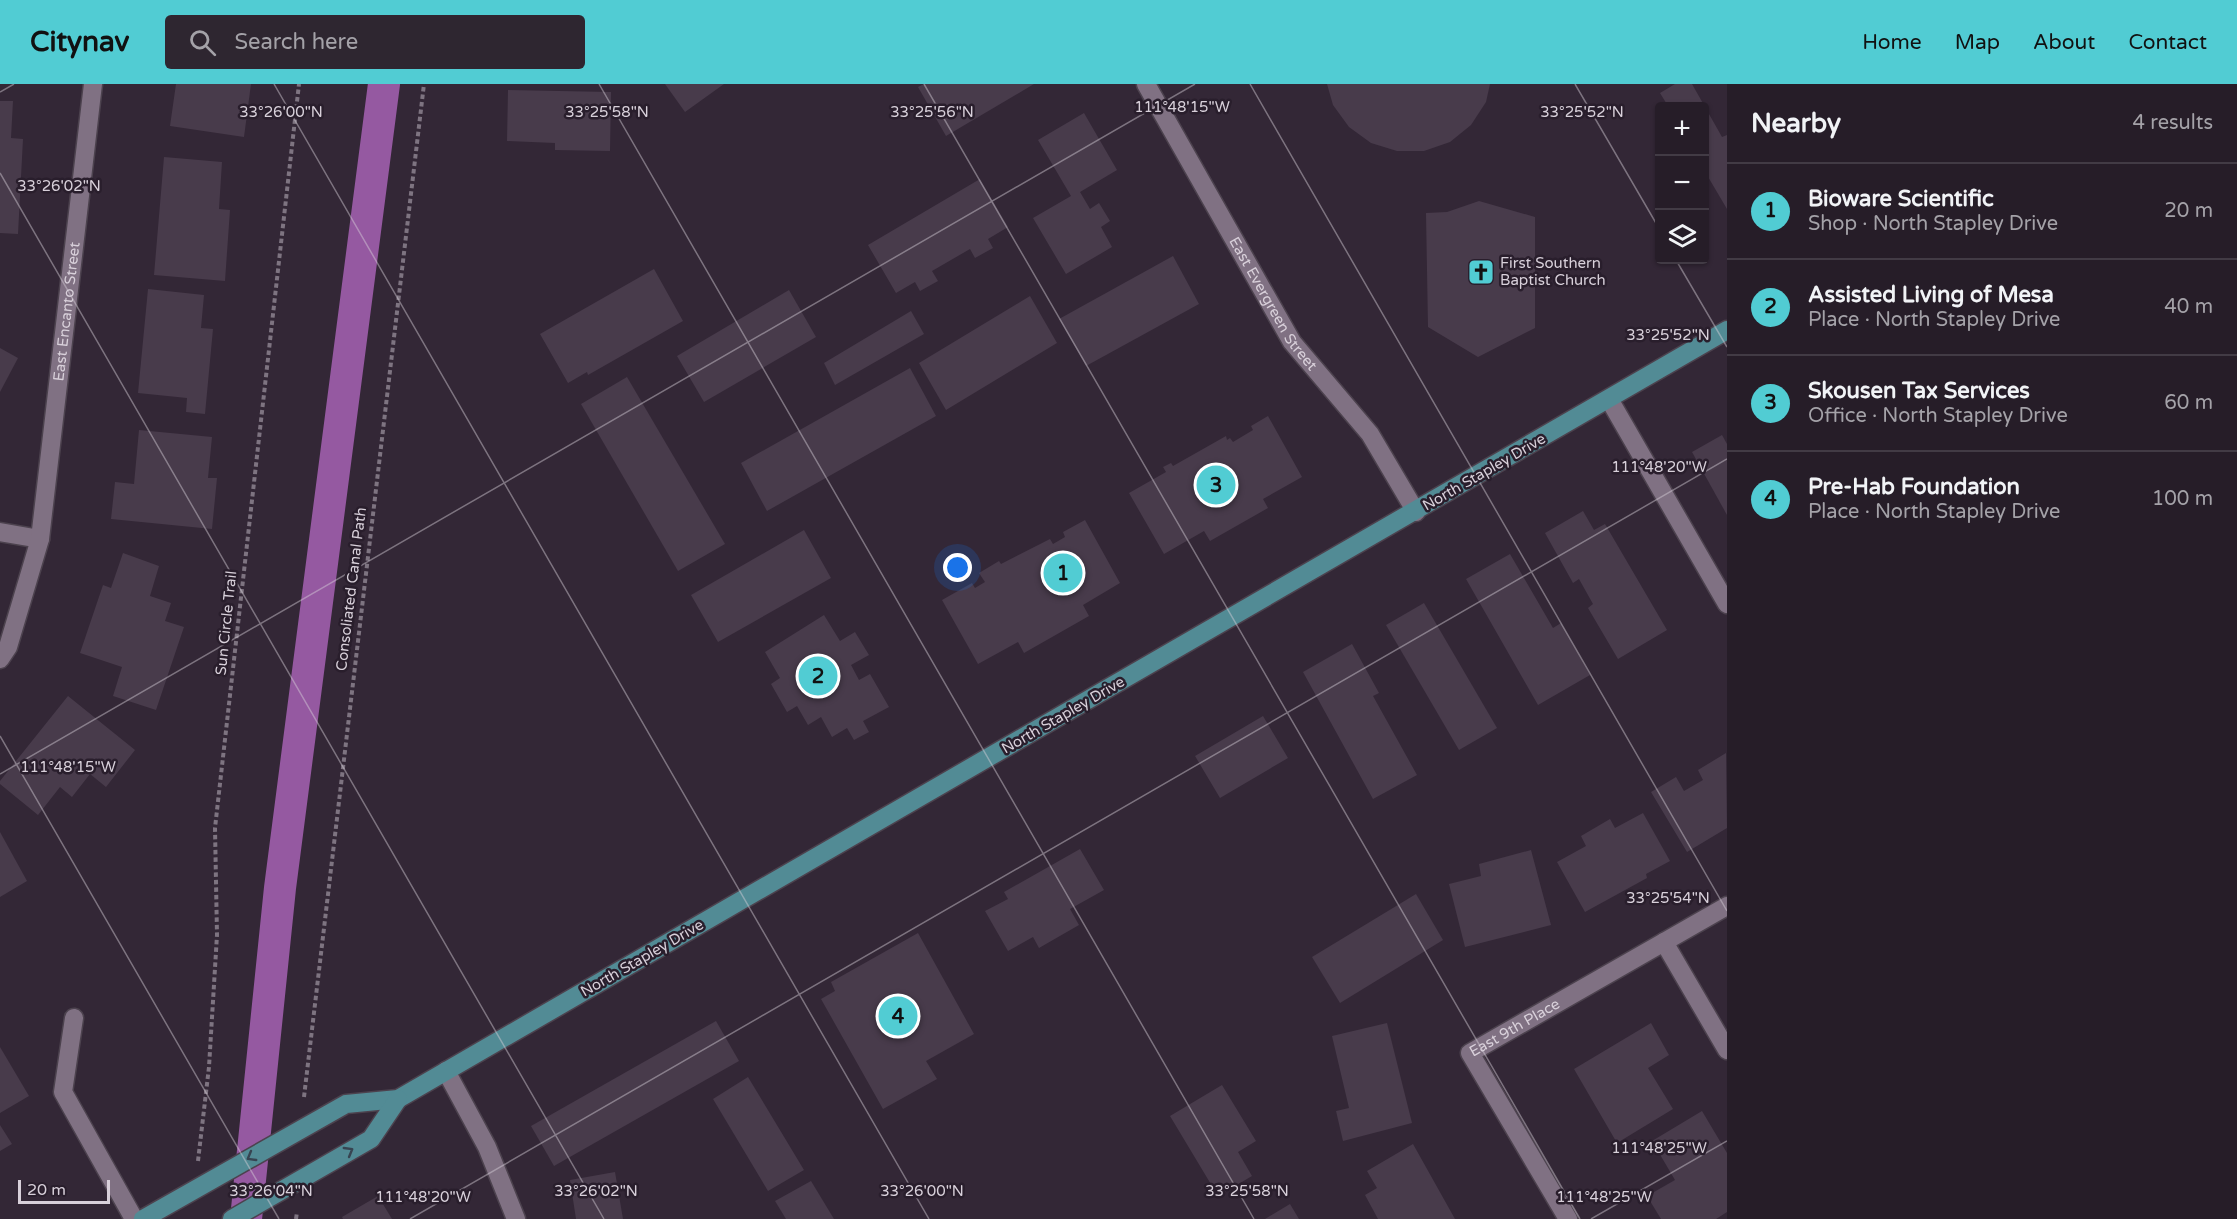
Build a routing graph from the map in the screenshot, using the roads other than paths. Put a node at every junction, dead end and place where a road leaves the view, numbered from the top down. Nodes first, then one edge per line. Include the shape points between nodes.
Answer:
1 (93, 84) edge
2 (1146, 84) edge
3 (1727, 330) edge
4 (1609, 399) junction
5 (1416, 512) junction
6 (0, 532) edge
7 (40, 539) junction
8 (1727, 604) edge
9 (0, 659) edge
10 (1727, 906) edge
11 (1664, 942) junction
12 (74, 1018) dead end
13 (1727, 1050) edge
14 (446, 1071) junction
15 (398, 1099) junction
16 (134, 1219) edge
17 (143, 1219) edge
18 (232, 1219) edge
19 (516, 1219) edge
20 (1568, 1219) edge

1 - 7 street, East Encanto Street
2 - 5 street, East Evergreen Street via 1292,342 1370,434
3 - 4 main road, North Stapley Drive
4 - 5 main road, North Stapley Drive
4 - 8 street
5 - 14 main road, North Stapley Drive
6 - 7 street
7 - 9 street, East Encanto Street via 8,647
10 - 11 street, East 9th Place
11 - 13 street
11 - 20 street, East 9th Place via 1470,1053
12 - 16 street via 63,1092
14 - 15 main road, North Stapley Drive
14 - 19 street via 487,1147
15 -> 17 main road, North Stapley Drive via 346,1104
18 -> 15 main road, North Stapley Drive via 371,1138

